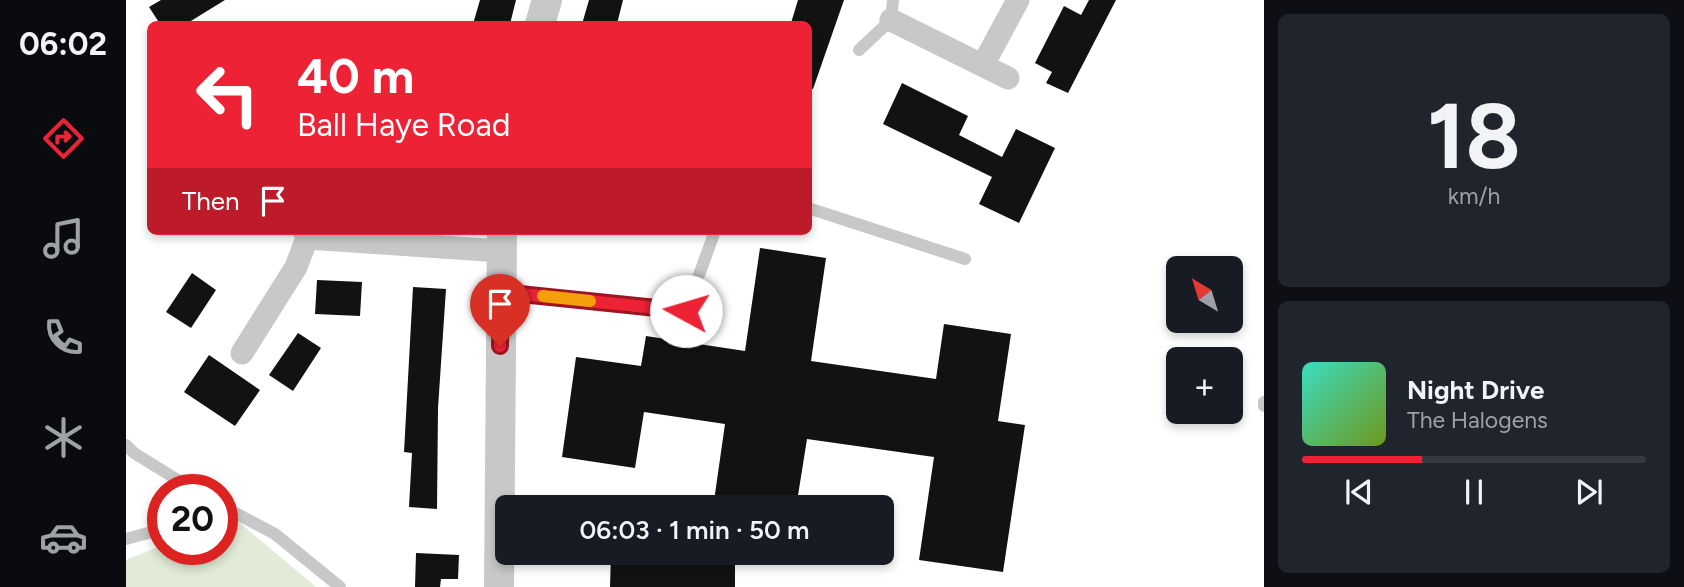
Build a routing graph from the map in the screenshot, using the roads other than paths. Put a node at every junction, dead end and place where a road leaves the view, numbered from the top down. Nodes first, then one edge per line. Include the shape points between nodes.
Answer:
1 (547, 0) edge
2 (1018, 0) edge
3 (892, 10) edge
4 (541, 21) edge
5 (859, 50) dead end
6 (984, 63) junction
7 (1008, 78) dead end
8 (812, 209) edge
9 (305, 235) edge
10 (333, 235) edge
11 (714, 235) edge
12 (502, 241) edge
13 (965, 259) dead end
14 (501, 292) junction
15 (242, 353) dead end
16 (126, 445) edge
17 (168, 474) edge
18 (238, 514) edge
19 (147, 533) edge
20 (126, 539) edge
21 (340, 587) edge
22 (499, 587) edge

1 - 4 street
2 - 6 street
3 - 5 lane
3 - 6 street
6 - 7 street
8 - 13 lane
9 - 15 street via 296,267
10 - 12 street
11 - 14 lane via 686,311
12 - 14 street
14 - 22 street
16 - 17 lane
18 - 21 lane via 275,534
19 - 20 lane

